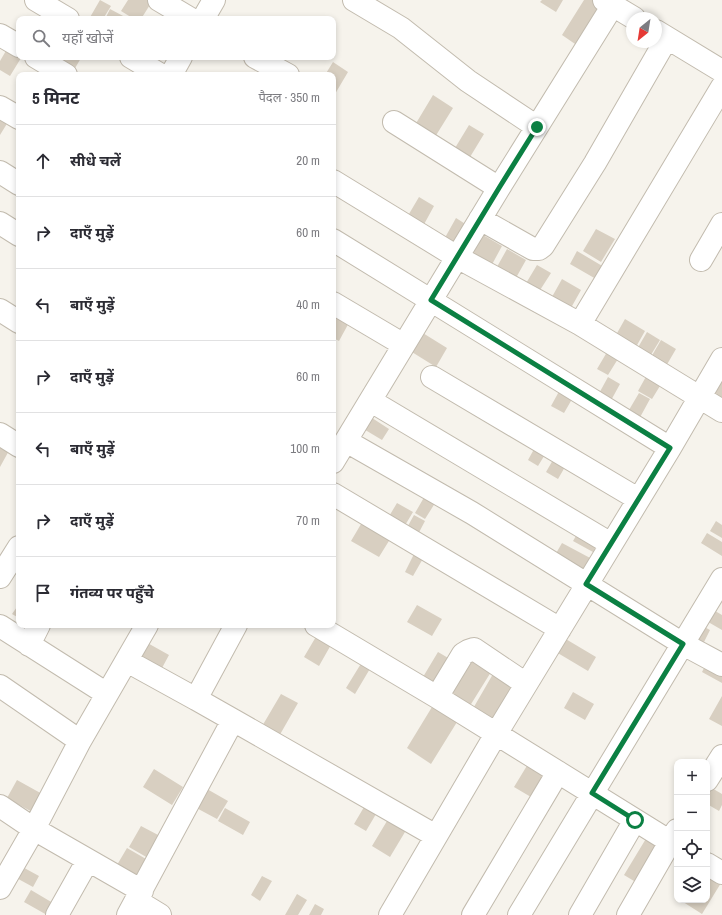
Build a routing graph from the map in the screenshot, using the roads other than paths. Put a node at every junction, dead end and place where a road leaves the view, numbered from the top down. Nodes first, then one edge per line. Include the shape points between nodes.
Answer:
1 (36, 0) edge
2 (159, 0) edge
3 (214, 0) edge
4 (354, 0) edge
5 (609, 3) edge
6 (626, 13) edge
7 (63, 16) edge
8 (186, 16) edge
9 (205, 16) edge
10 (0, 34) edge
11 (662, 34) edge
12 (16, 44) edge
13 (655, 48) edge
14 (41, 60) edge
15 (136, 60) edge
16 (179, 60) edge
17 (260, 60) edge
18 (722, 71) edge
19 (61, 72) edge
20 (157, 72) edge
21 (173, 72) edge
22 (282, 72) edge
23 (722, 87) edge
24 (0, 107) edge
25 (16, 116) edge
26 (394, 122) dead end
27 (537, 127) junction
28 (0, 172) edge
29 (16, 182) edge
30 (336, 183) edge
31 (499, 188) junction
32 (480, 219) junction
33 (0, 223) edge
34 (722, 224) edge
35 (16, 233) edge
36 (336, 242) edge
37 (457, 257) junction
38 (701, 260) dead end
39 (431, 300) junction
40 (336, 305) edge
41 (0, 310) edge
42 (16, 320) edge
43 (580, 324) junction
44 (404, 345) junction
45 (722, 359) edge
46 (432, 377) dead end
47 (700, 398) junction
48 (371, 400) junction
49 (722, 412) edge
50 (0, 434) edge
51 (346, 441) junction
52 (16, 444) edge
53 (670, 448) junction
54 (336, 457) edge
55 (336, 496) edge
56 (638, 499) junction
57 (611, 544) junction
58 (16, 553) edge
59 (0, 577) edge
60 (722, 579) edge
61 (586, 584) junction
62 (0, 626) edge
63 (38, 628) edge
64 (145, 628) edge
65 (234, 628) edge
66 (321, 628) edge
67 (560, 629) junction
68 (683, 644) junction
69 (29, 645) junction
70 (127, 661) junction
71 (722, 665) edge
72 (526, 684) junction
73 (0, 686) edge
74 (107, 694) junction
75 (437, 697) junction
76 (196, 699) junction
77 (233, 720) junction
78 (496, 734) junction
79 (80, 741) junction
80 (722, 756) edge
81 (558, 772) junction
82 (710, 775) edge
83 (592, 793) junction
84 (0, 806) edge
85 (635, 820) junction
86 (34, 829) junction
87 (436, 836) junction
88 (674, 839) edge
89 (674, 841) edge
90 (88, 860) junction
91 (710, 866) edge
92 (722, 873) edge
93 (0, 888) edge
94 (135, 902) edge
95 (57, 915) edge
96 (160, 915) edge
97 (390, 915) edge
98 (473, 915) edge
99 (519, 915) edge
100 (580, 915) edge
101 (628, 915) edge

1 - 7 street
2 - 8 street
3 - 9 street
4 - 27 street via 400,28 468,81
5 - 6 street
5 - 27 street
10 - 12 street
11 - 18 street
13 - 32 street via 595,163 543,246 539,249 533,248
14 - 19 street
15 - 20 street
16 - 21 street
17 - 22 street
23 - 43 street
24 - 25 street
26 - 31 street
27 - 31 street
28 - 29 street
30 - 37 street
31 - 32 street
32 - 37 street
33 - 35 street
34 - 38 street
36 - 39 street
37 - 39 street
37 - 43 street
39 - 44 street
39 - 53 street
40 - 44 street
41 - 42 street
43 - 47 street
44 - 48 street
45 - 47 street
46 - 56 street
47 - 49 street
47 - 53 street
48 - 51 street
48 - 57 street
50 - 52 street
51 - 54 street
51 - 61 street via 472,513
53 - 56 street
55 - 67 street
56 - 57 street
57 - 61 street
58 - 59 street
60 - 68 street
61 - 67 street
61 - 68 street
62 - 69 street
63 - 69 street
64 - 70 street
65 - 76 street
66 - 75 street
67 - 72 street
68 - 71 street
68 - 83 street
69 - 74 street
70 - 74 street
70 - 76 street
72 - 75 street via 474,649 463,654
72 - 78 street
73 - 79 street
74 - 79 street
75 - 78 street
76 - 77 street
77 - 87 street
77 - 94 street
78 - 81 street
78 - 87 street
79 - 86 street
80 - 82 street
81 - 83 street
81 - 98 street
83 - 85 street
83 - 99 street
84 - 86 street
85 - 88 street
85 - 100 street
86 - 90 street
86 - 93 street
87 - 97 street
89 - 101 street
90 - 94 street
90 - 95 street
91 - 92 street
94 - 96 street

